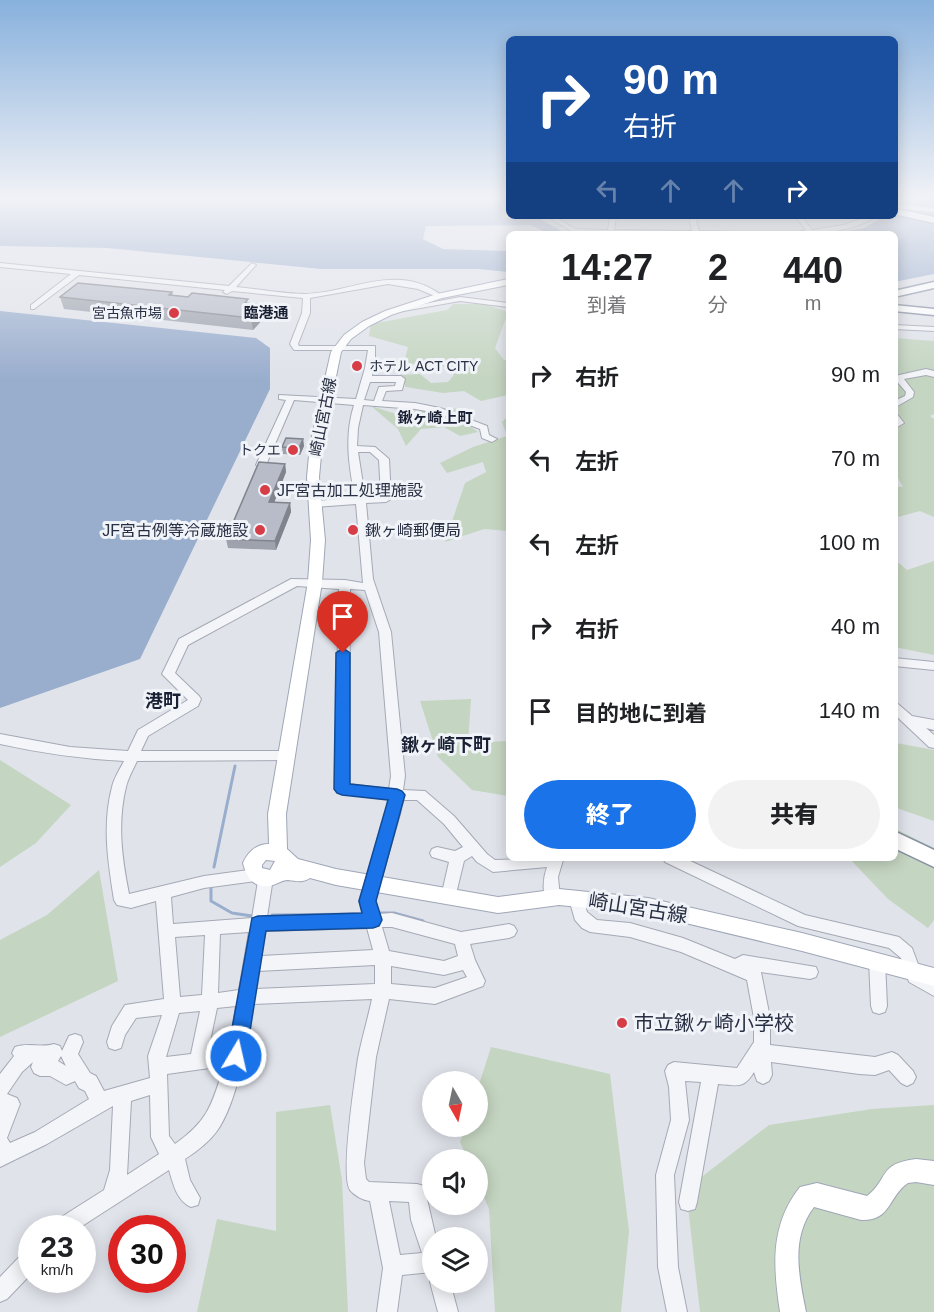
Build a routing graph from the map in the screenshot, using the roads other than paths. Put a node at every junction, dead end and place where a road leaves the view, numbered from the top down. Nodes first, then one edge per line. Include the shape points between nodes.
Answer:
1 (0, 265) edge
2 (252, 265) dead end
3 (77, 273) junction
4 (162, 282) junction
5 (506, 282) edge
6 (934, 285) edge
7 (488, 286) junction
8 (155, 288) edge
9 (231, 288) junction
10 (898, 293) edge
11 (437, 295) junction
12 (306, 296) junction
13 (218, 301) edge
14 (505, 304) edge
15 (34, 307) dead end
16 (898, 310) edge
17 (392, 311) junction
18 (934, 314) edge
19 (898, 327) edge
20 (934, 329) edge
21 (338, 348) junction
22 (934, 374) edge
23 (898, 378) edge
24 (898, 378) edge
25 (368, 379) junction
26 (325, 401) junction
27 (359, 403) junction
28 (898, 403) edge
29 (377, 404) junction
30 (492, 439) dead end
31 (352, 449) junction
32 (261, 465) edge
33 (361, 501) junction
34 (315, 504) junction
35 (315, 582) junction
36 (345, 584) junction
37 (369, 587) junction
38 (898, 662) edge
39 (934, 666) edge
40 (898, 711) edge
41 (906, 720) junction
42 (934, 724) edge
43 (0, 739) edge
44 (934, 743) edge
45 (132, 756) junction
46 (286, 756) junction
47 (397, 795) junction
48 (898, 841) edge
49 (473, 848) junction
50 (437, 853) dead end
51 (457, 858) junction
52 (934, 859) edge
53 (542, 861) edge
54 (556, 861) edge
55 (677, 861) edge
56 (269, 865) junction
57 (374, 884) junction
58 (163, 893) junction
59 (449, 897) junction
60 (552, 897) junction
61 (577, 899) junction
62 (373, 920) junction
63 (258, 924) junction
64 (213, 927) junction
65 (167, 931) junction
66 (509, 931) dead end
67 (461, 939) junction
68 (383, 957) junction
69 (467, 961) junction
70 (877, 961) junction
71 (252, 964) junction
72 (738, 967) junction
73 (912, 970) junction
74 (810, 972) dead end
75 (934, 977) edge
76 (934, 988) edge
77 (383, 991) junction
78 (246, 997) junction
79 (210, 1001) junction
80 (173, 1006) junction
81 (879, 1006) dead end
82 (75, 1042) dead end
83 (115, 1042) dead end
84 (760, 1052) junction
85 (236, 1056) junction
86 (198, 1060) junction
87 (79, 1071) junction
88 (158, 1075) junction
89 (711, 1075) junction
90 (763, 1075) dead end
91 (907, 1077) dead end
92 (0, 1089) edge
93 (122, 1096) junction
94 (0, 1101) edge
95 (100, 1102) junction
96 (3, 1146) edge
97 (173, 1155) junction
98 (934, 1173) edge
99 (378, 1191) junction
100 (112, 1196) junction
101 (191, 1198) dead end
102 (688, 1202) dead end
103 (82, 1215) edge
104 (423, 1227) edge
105 (422, 1263) edge
106 (393, 1266) junction
107 (18, 1273) edge
108 (0, 1292) edge
109 (443, 1293) edge
110 (387, 1312) edge
111 (448, 1312) edge
112 (677, 1312) edge
113 (793, 1312) edge

1 - 3 street
2 - 9 street
3 - 4 street
3 - 15 street
4 - 8 street
4 - 9 street
5 - 7 main road
6 - 10 highway
7 - 11 main road
7 - 14 street
9 - 12 street
9 - 13 street
11 - 12 street via 418,285 392,281
11 - 17 main road
12 - 21 street via 308,301 294,347
14 - 17 street via 450,300
16 - 18 highway
17 - 21 main road via 351,333
19 - 20 street
21 - 25 street via 372,348
21 - 26 main road, 崎山宮古線
22 - 24 street
23 - 28 street via 910,392 909,397
25 - 27 street
25 - 29 street via 401,379 399,388 382,389
26 - 27 street
26 - 32 street via 287,397
26 - 34 main road, 崎山宮古線 via 316,445
27 - 29 street
27 - 31 street
29 - 30 street via 440,411 484,428 485,436
31 - 33 street
31 - 33 street via 372,449 384,459 386,499
33 - 34 street
33 - 37 street
34 - 35 main road, 崎山宮古線
35 - 36 street
35 - 45 street via 296,582 183,642 168,674 195,699 194,703 143,732
35 - 46 main road, 崎山宮古線
36 - 37 street
36 - 47 street via 342,789
37 - 47 street via 381,615 386,641 398,765
38 - 39 street
40 - 41 street
41 - 42 street
41 - 44 street
43 - 45 street
45 - 46 street
45 - 58 street via 118,793 113,831 120,898 126,902
46 - 56 main road, 崎山宮古線
47 - 49 street via 420,795
47 - 57 street
48 - 52 highway
49 - 51 street
49 - 53 street via 496,867
50 - 51 street
51 - 59 street
54 - 60 street via 551,877
55 - 73 street via 803,921 893,942 909,955
56 - 57 main road, 崎山宮古線
56 - 58 street
56 - 63 street
57 - 59 main road, 崎山宮古線
57 - 62 street via 367,901
58 - 65 street
59 - 60 main road, 崎山宮古線 via 498,905
60 - 61 main road, 崎山宮古線
61 - 70 main road, 崎山宮古線 via 648,906
61 - 72 street via 580,915 595,927 630,930
62 - 63 street
62 - 67 street via 392,920
62 - 68 street
63 - 64 street
63 - 71 street
64 - 65 street
64 - 79 street
65 - 80 street
66 - 67 street
67 - 69 street
68 - 69 street via 444,968
68 - 71 street
68 - 77 street
69 - 77 street via 477,981 441,995
70 - 73 main road, 崎山宮古線
70 - 81 street
71 - 78 street
72 - 74 street via 743,963
72 - 84 street via 755,977 763,1026
73 - 75 main road, 崎山宮古線
73 - 76 street via 915,977
77 - 78 street
77 - 99 street via 367,1057 355,1163 357,1184 366,1191
78 - 79 street
78 - 85 street
79 - 80 street
79 - 86 street
80 - 83 street via 131,1011
80 - 88 street via 157,1056
82 - 87 street via 69,1055
84 - 89 street via 741,1077
84 - 90 street
84 - 91 street via 859,1065 892,1061
85 - 86 street
85 - 97 street via 218,1113 209,1127
86 - 88 street
87 - 92 street via 66,1076 52,1067 40,1067 54,1052 26,1053
87 - 95 street
88 - 93 street
88 - 97 street via 160,1137
89 - 102 street
89 - 112 street via 674,1071 680,1120 665,1175 668,1267
93 - 95 street
93 - 100 street via 119,1170
94 - 96 street via 11,1104
95 - 96 street via 41,1138
97 - 100 street
97 - 101 street
98 - 113 main road via 918,1168 903,1171 867,1208 822,1194 808,1195 797,1207 785,1248
99 - 104 street via 417,1193
99 - 106 street
100 - 103 street
105 - 106 street
106 - 110 street
107 - 108 street
109 - 111 street

